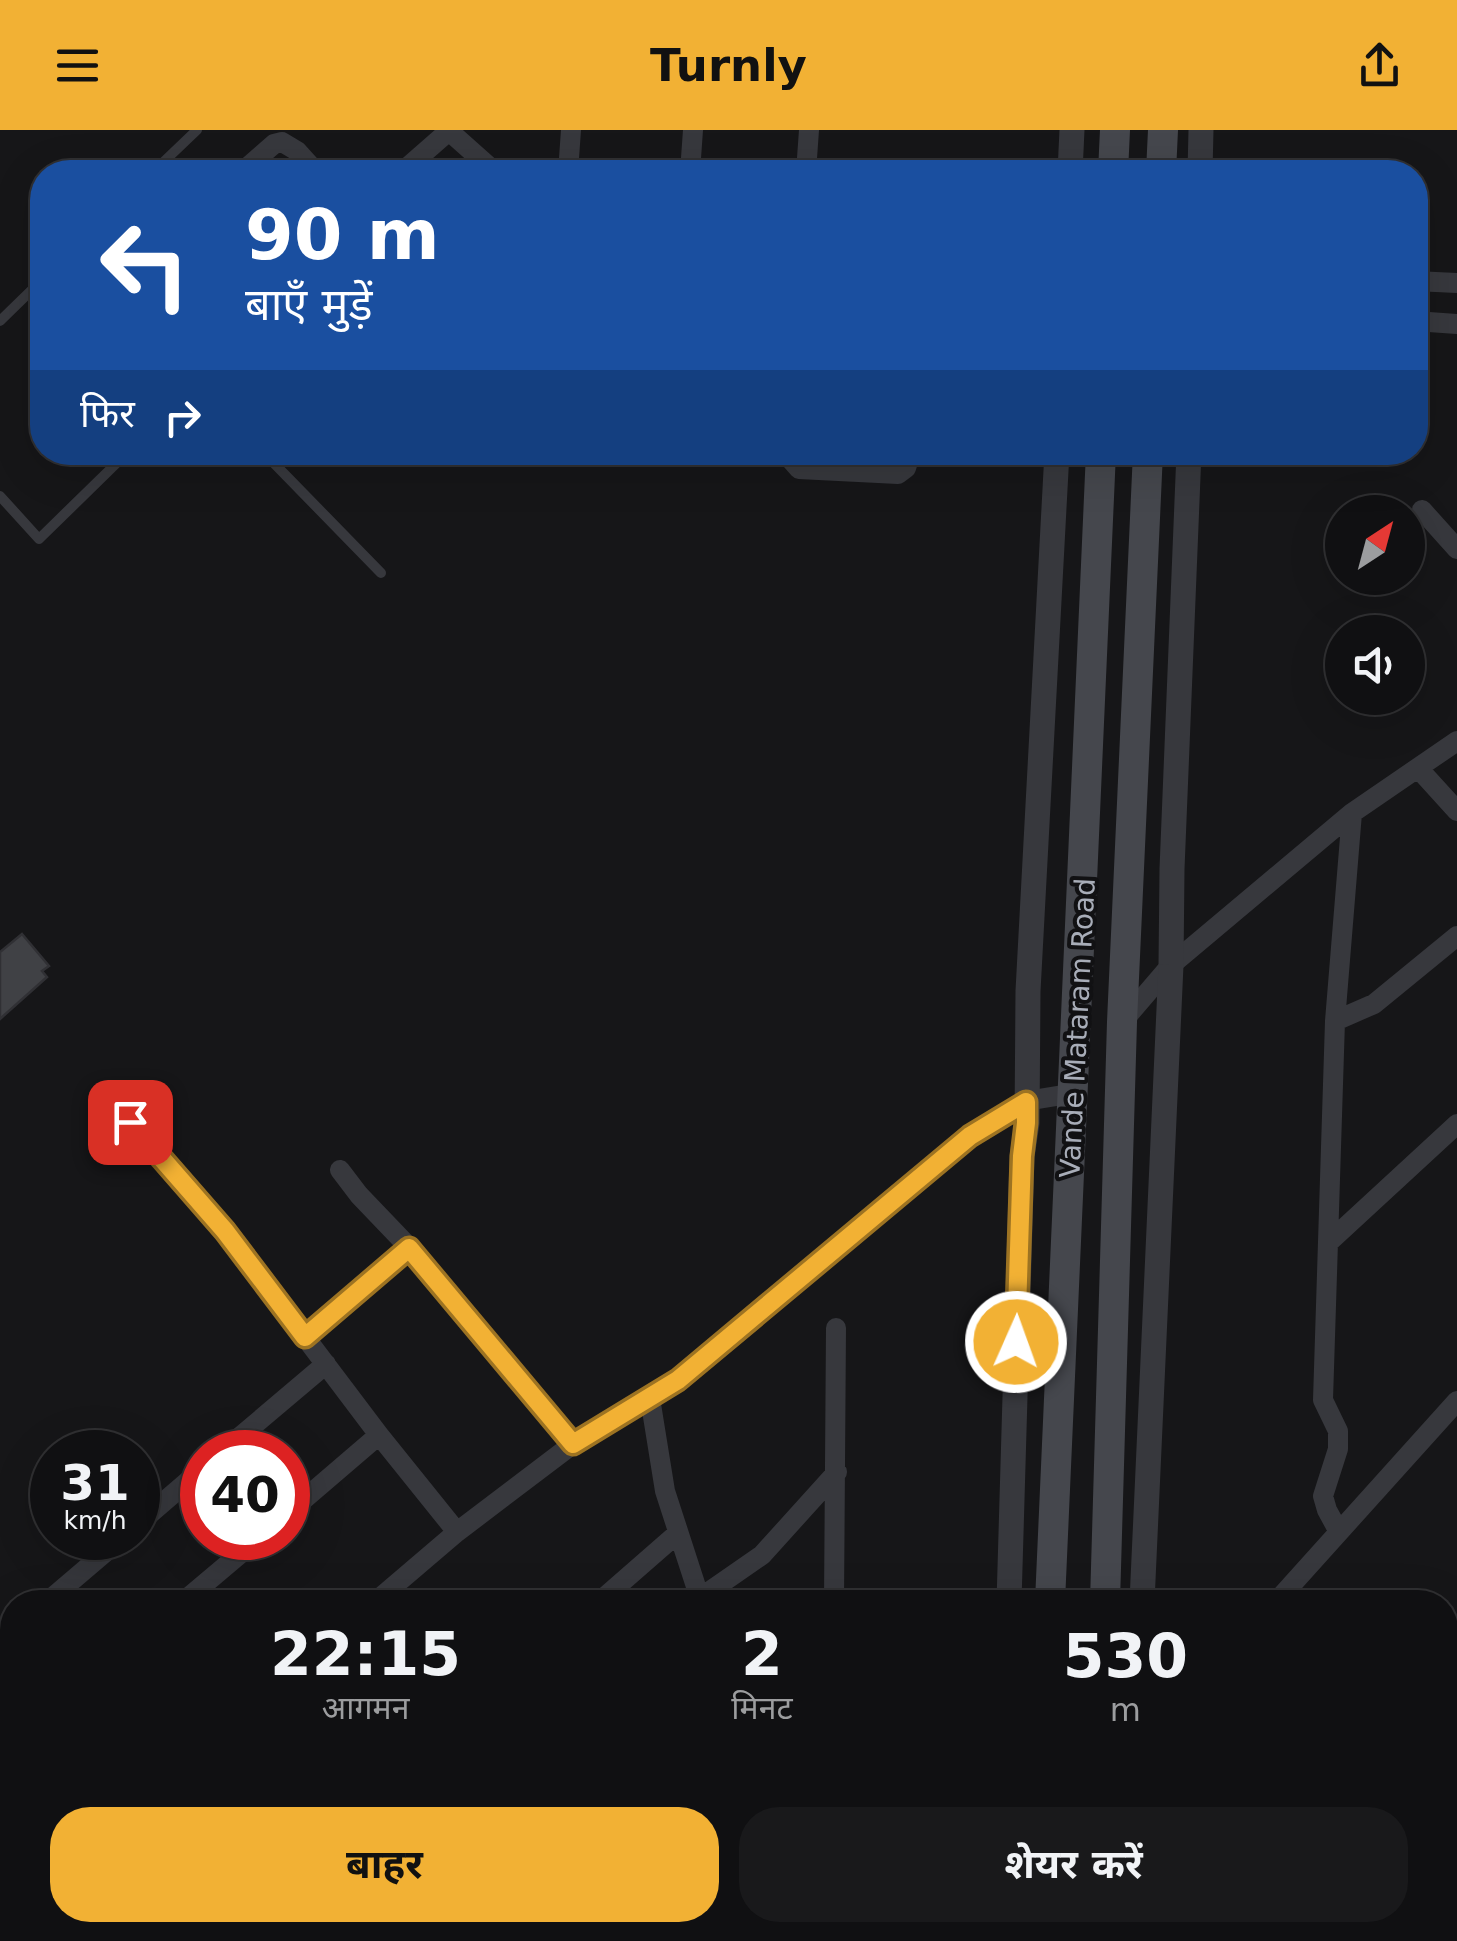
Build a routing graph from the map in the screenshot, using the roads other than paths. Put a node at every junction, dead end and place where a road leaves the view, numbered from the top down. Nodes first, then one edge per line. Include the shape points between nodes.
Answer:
1 (197, 130) edge
2 (450, 130) edge
3 (571, 130) edge
4 (692, 130) edge
5 (809, 130) edge
6 (1072, 130) edge
7 (1115, 130) edge
8 (1163, 130) edge
9 (1202, 130) edge
10 (166, 160) edge
11 (256, 160) edge
12 (306, 160) edge
13 (416, 160) edge
14 (482, 160) edge
15 (569, 160) edge
16 (691, 160) edge
17 (807, 160) edge
18 (1071, 160) edge
19 (1114, 160) edge
20 (1162, 160) edge
21 (1201, 160) edge
22 (1428, 282) edge
23 (1457, 283) edge
24 (30, 292) edge
25 (0, 321) edge
26 (1428, 322) edge
27 (1457, 324) edge
28 (115, 465) edge
29 (276, 465) edge
30 (829, 465) edge
31 (907, 465) edge
32 (1056, 465) edge
33 (1100, 465) edge
34 (1147, 465) edge
35 (1188, 465) edge
36 (0, 496) edge
37 (1425, 513) edge
38 (1457, 549) edge
39 (381, 573) dead end
40 (1457, 741) edge
41 (1418, 768) junction
42 (1457, 810) edge
43 (1352, 813) junction
44 (1457, 936) edge
45 (1172, 965) junction
46 (1335, 1021) junction
47 (1122, 1022) junction
48 (1074, 1092) junction
49 (1026, 1102) junction
50 (130, 1122) dead end
51 (1457, 1124) edge
52 (340, 1170) dead end
53 (1328, 1243) junction
54 (409, 1248) junction
55 (836, 1328) dead end
56 (305, 1337) junction
57 (326, 1364) junction
58 (650, 1398) junction
59 (1457, 1400) edge
60 (248, 1430) edge
61 (379, 1435) junction
62 (573, 1444) junction
63 (836, 1472) junction
64 (180, 1488) edge
65 (310, 1494) edge
66 (160, 1505) edge
67 (457, 1532) junction
68 (1339, 1532) junction
69 (678, 1533) junction
70 (96, 1560) edge
71 (233, 1560) edge
72 (61, 1590) edge
73 (197, 1590) edge
74 (397, 1590) edge
75 (613, 1590) edge
76 (697, 1590) edge
77 (714, 1590) edge
78 (834, 1590) edge
79 (1009, 1590) edge
80 (1051, 1590) edge
81 (1105, 1590) edge
82 (1143, 1590) edge
83 (1287, 1590) edge

1 - 10 lane
2 - 13 street
2 - 14 street
3 - 15 street
4 - 16 street
5 - 17 street
6 - 18 street
7 - 19 main road
8 - 20 main road
9 - 21 street
11 - 12 street via 282,142
22 - 23 street
24 - 25 lane
26 - 27 street
28 - 36 lane via 39,539
29 - 39 lane
30 - 31 street via 898,474
32 - 49 street
33 - 48 main road, Vande Mataram Road
34 - 47 main road, Vande Mataram Road
35 - 45 street
37 - 38 street
40 - 41 street
41 - 42 street
41 - 43 street
43 - 45 street
43 - 46 street
44 - 46 street via 1374,1004
45 - 47 street
45 - 82 street
46 - 53 street
47 - 81 main road, Vande Mataram Road
48 - 49 street
48 - 80 main road, Vande Mataram Road
49 - 58 street via 970,1136
49 - 79 street
50 - 56 street
51 - 53 street
52 - 54 street
53 - 68 street via 1324,1400 1338,1431 1338,1450 1323,1496
54 - 56 street
54 - 62 street
55 - 63 street
56 - 57 street
57 - 60 street
57 - 61 street
58 - 62 street
58 - 69 street
59 - 68 street
61 - 65 street
61 - 67 street
62 - 67 street
63 - 77 street via 762,1555
63 - 78 street
64 - 66 street
67 - 74 street
68 - 83 street
69 - 75 street
69 - 76 street
70 - 72 street
71 - 73 street

